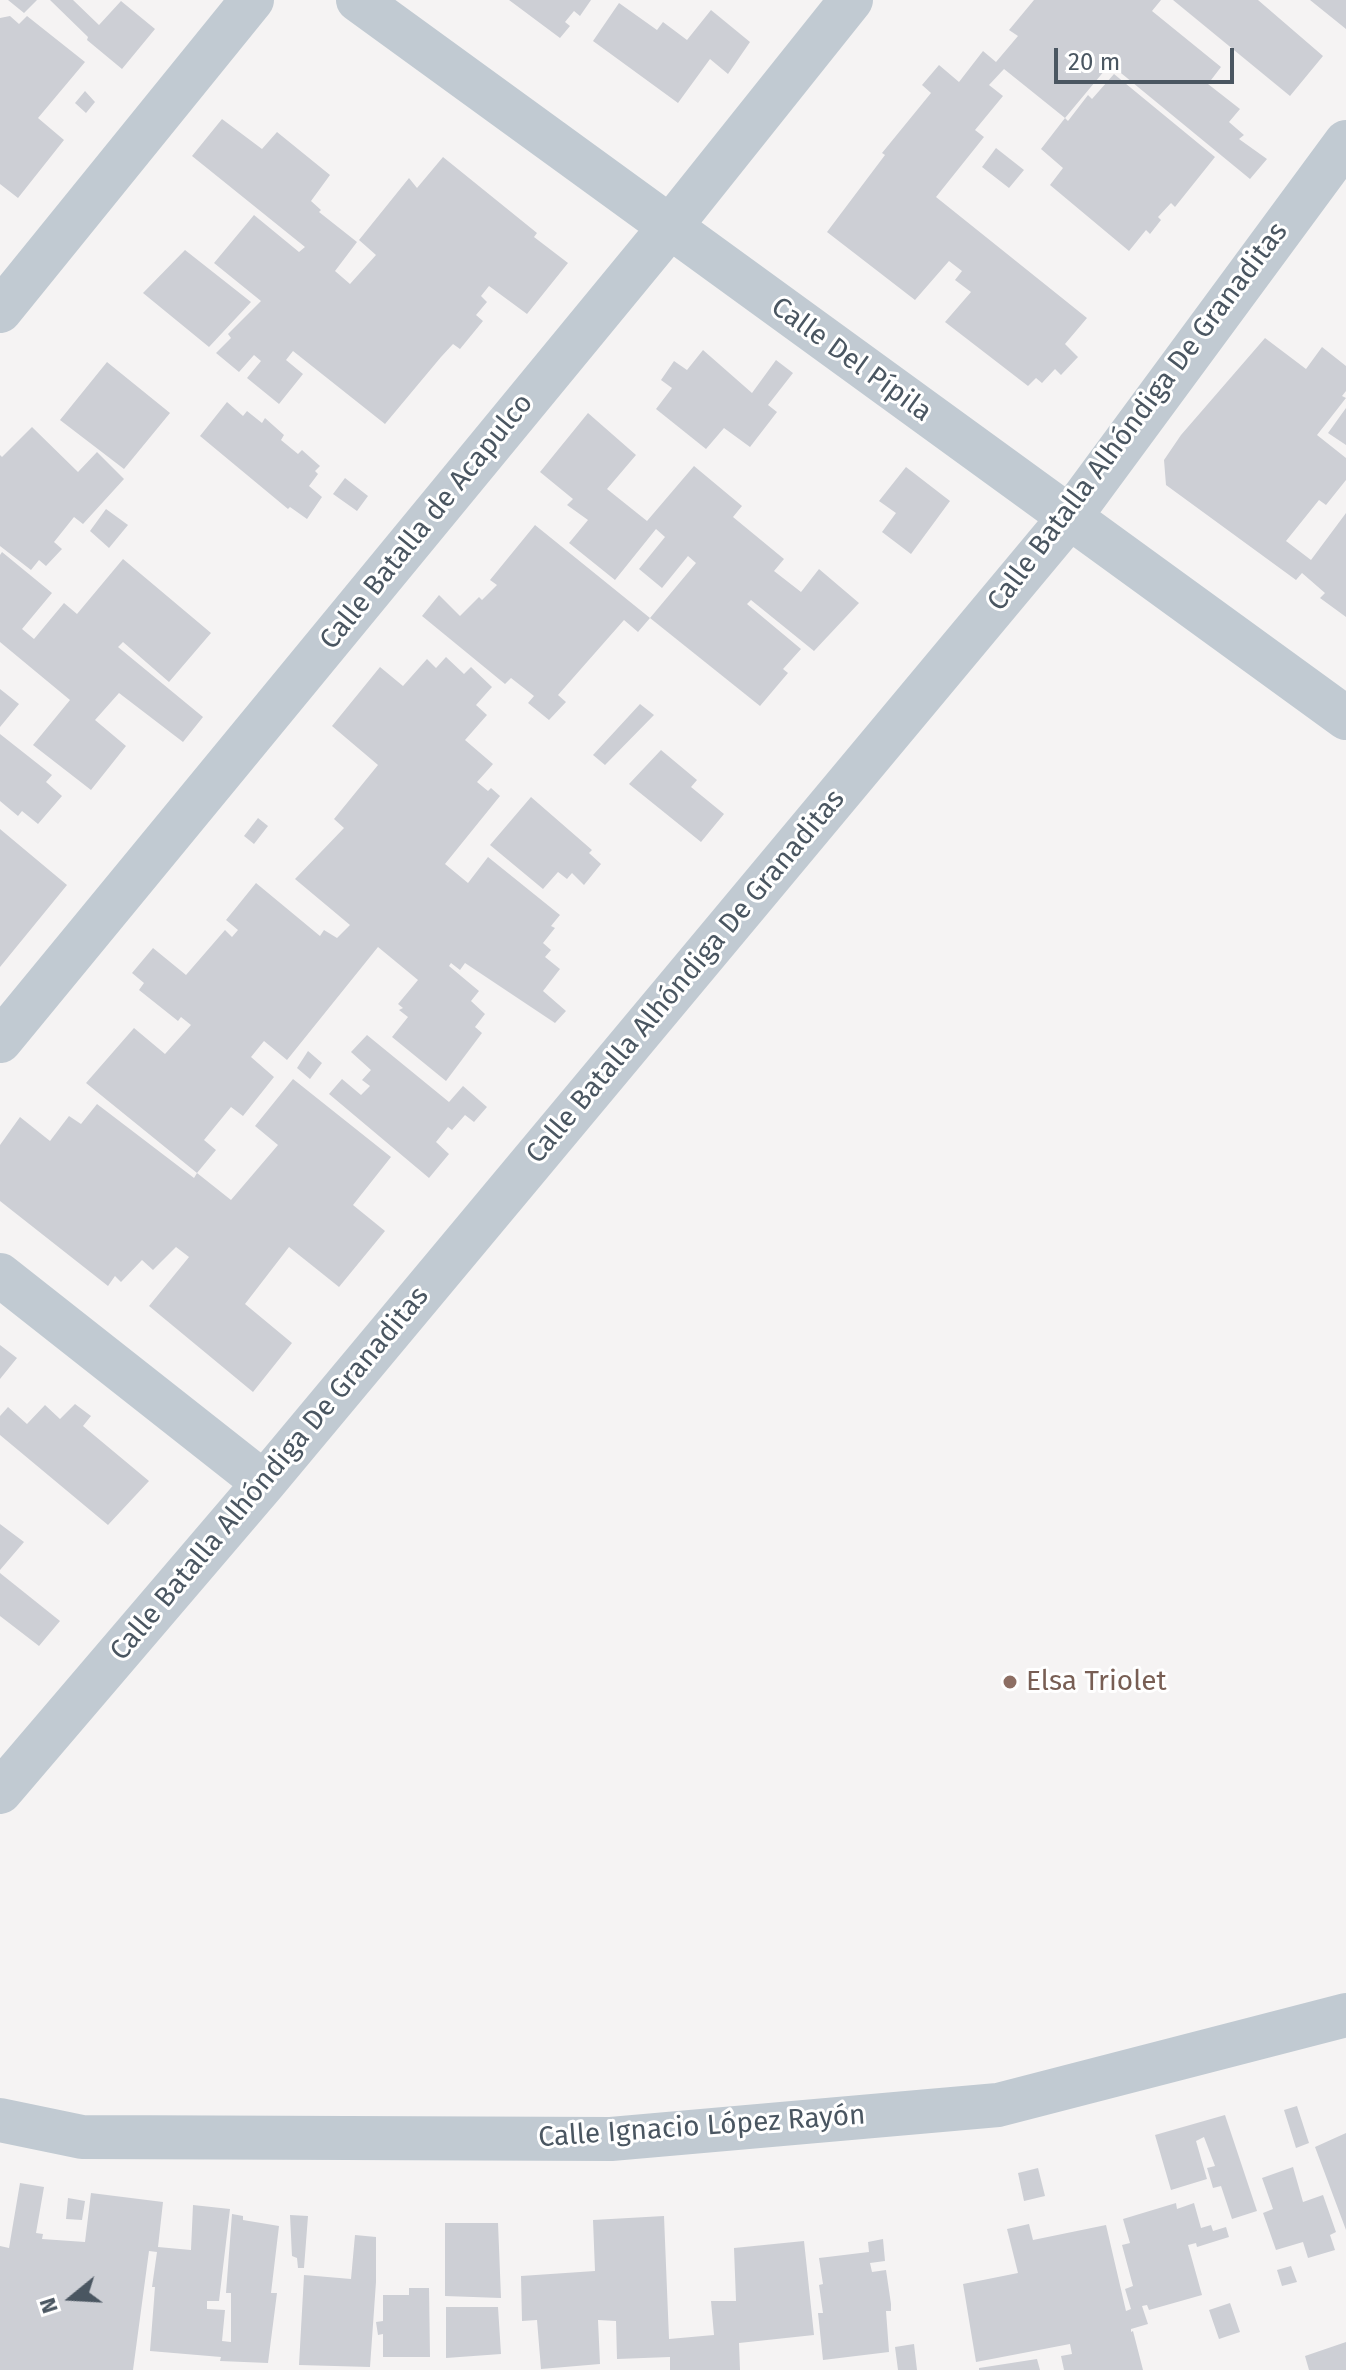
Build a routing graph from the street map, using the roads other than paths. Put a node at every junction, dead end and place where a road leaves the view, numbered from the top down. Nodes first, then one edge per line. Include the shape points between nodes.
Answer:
1 (252, 0) edge
2 (358, 0) edge
3 (851, 0) edge
4 (1346, 142) edge
5 (669, 228) junction
6 (0, 311) edge
7 (1069, 518) junction
8 (1346, 718) edge
9 (0, 1041) edge
10 (0, 1275) edge
11 (264, 1483) junction
12 (0, 1792) edge
13 (1346, 2015) edge
14 (0, 2120) edge

1 - 6 street
2 - 5 street, Calle Del Pípila
3 - 5 street, Calle Batalla de Acapulco
4 - 7 street, Calle Batalla Alhóndiga De Granaditas
5 - 7 street, Calle Del Pípila
5 - 9 street, Calle Batalla de Acapulco
7 - 8 street, Calle Del Pípila
7 - 11 street, Calle Batalla Alhóndiga De Granaditas
10 - 11 street
11 - 12 street, Calle Batalla Alhóndiga De Granaditas
13 - 14 street, Calle Ignacio López Rayón via 998,2105 611,2139 82,2137

